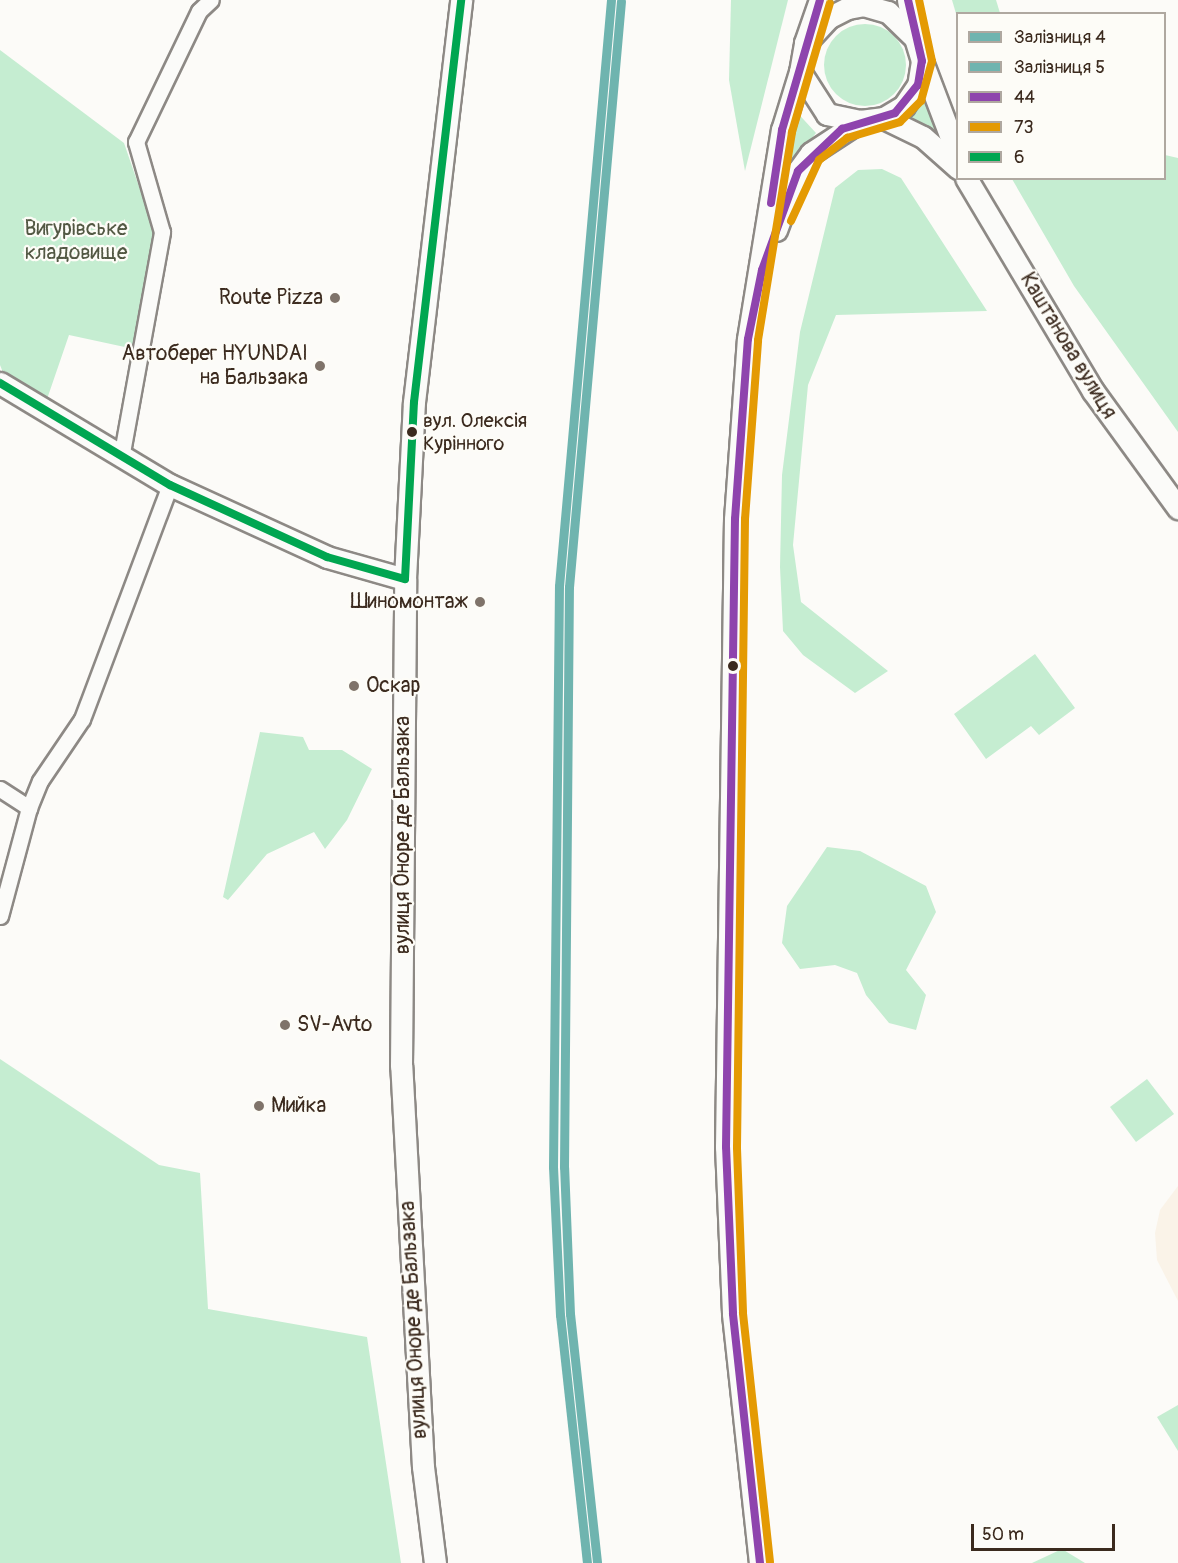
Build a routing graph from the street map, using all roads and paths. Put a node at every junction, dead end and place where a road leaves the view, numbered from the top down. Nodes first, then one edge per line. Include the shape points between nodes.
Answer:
1 (211, 0) edge
2 (461, 0) edge
3 (820, 0) edge
4 (908, 0) edge
5 (915, 38) junction
6 (805, 43) junction
7 (922, 61) junction
8 (800, 72) junction
9 (884, 118) junction
10 (860, 121) junction
11 (956, 153) edge
12 (956, 167) edge
13 (967, 180) edge
14 (762, 270) junction
15 (0, 383) edge
16 (122, 458) junction
17 (170, 485) junction
18 (1178, 508) edge
19 (405, 579) junction
20 (0, 789) edge
21 (29, 808) junction
22 (0, 916) edge
23 (435, 1563) edge
24 (759, 1563) edge

1 - 16 street via 199,11 136,142 162,232
2 - 19 street, вулиця Оноре де Бальзака via 415,392
3 - 6 street
4 - 5 street
5 - 6 street via 888,12 863,5 828,18
5 - 7 street
6 - 8 street
7 - 9 street via 912,96
7 - 11 street
8 - 10 street via 827,114
8 - 14 street via 782,130
9 - 10 street
9 - 12 street via 923,137
10 - 14 street via 822,144 798,171
13 - 18 street, Каштанова вулиця via 1093,391
14 - 24 street via 748,339 735,519 726,1147 733,1312
15 - 16 street
16 - 17 street
17 - 19 street via 327,557
17 - 21 street via 82,719 40,781
19 - 23 street, вулиця Оноре де Бальзака via 401,1066 421,1432
20 - 21 street
21 - 22 street

